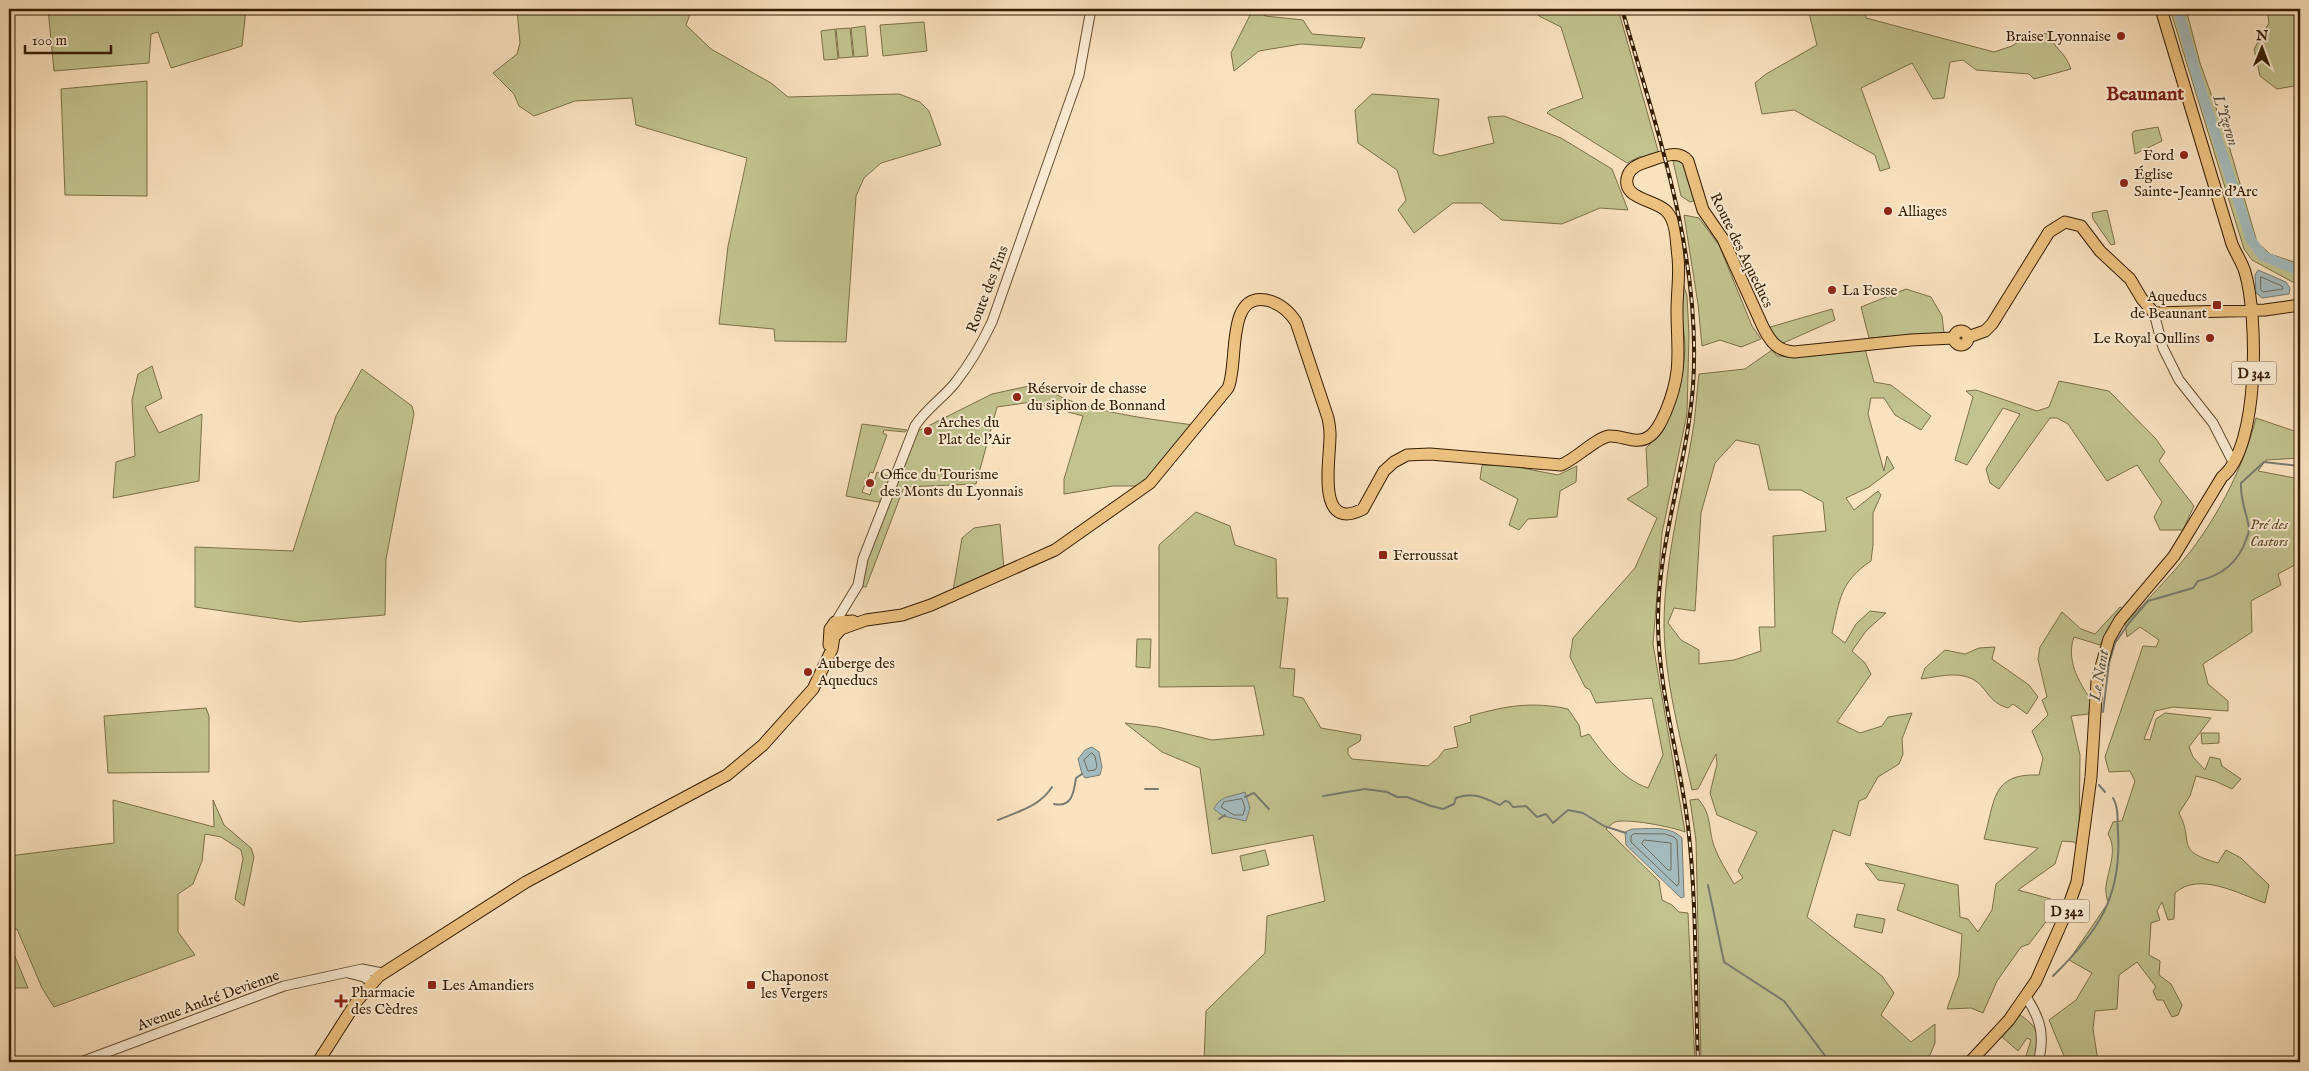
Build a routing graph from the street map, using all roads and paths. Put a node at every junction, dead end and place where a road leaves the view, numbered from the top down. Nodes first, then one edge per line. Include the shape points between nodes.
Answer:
1 (1092, 9) edge
2 (2161, 9) edge
3 (2300, 305) edge
4 (2248, 310) junction
5 (2154, 313) junction
6 (2231, 459) junction
7 (838, 623) junction
8 (348, 973) junction
9 (382, 974) junction
10 (372, 982) junction
11 (2026, 997) junction
12 (81, 1062) edge
13 (318, 1062) edge
14 (1970, 1062) edge
15 (2038, 1062) edge

1 - 7 street, Route des Pins via 1079,75 992,322 954,384 915,426 869,543 858,585
2 - 4 main road, D 342 via 2236,255
3 - 4 main road
4 - 5 main road
4 - 6 main road, D 342 via 2246,385
5 - 6 street via 2163,348 2180,380 2213,423
5 - 7 main road, Route des Aqueducs via 2130,280 2100,251 2086,231 2074,222 2066,222 2049,232 1985,331 1968,338 1961,331 1954,338 1785,352 1770,340 1723,238 1703,210 1688,160 1676,154 1646,162 1630,171 1627,178 1628,187 1635,195 1662,207 1670,216 1679,272 1678,372 1667,407 1655,432 1649,437 1641,440 1602,438 1561,465 1407,455 1384,471 1363,509 1349,514 1341,512 1330,500 1328,490 1328,418 1296,322 1277,304 1254,300 1243,308 1237,320 1234,370 1228,388 1150,483 1055,550 902,615
6 - 11 main road, D 342 via 2174,556 2120,620 2109,639 2098,681 2091,777 2077,882 2036,981
7 - 9 main road via 832,649 813,689 763,745 726,775 526,882
8 - 9 street, Avenue André Devienne via 362,968
8 - 10 street
8 - 12 street, Avenue André Devienne via 284,986
9 - 10 main road
10 - 13 main road
11 - 14 main road, D 342
11 - 15 street via 2042,1027

